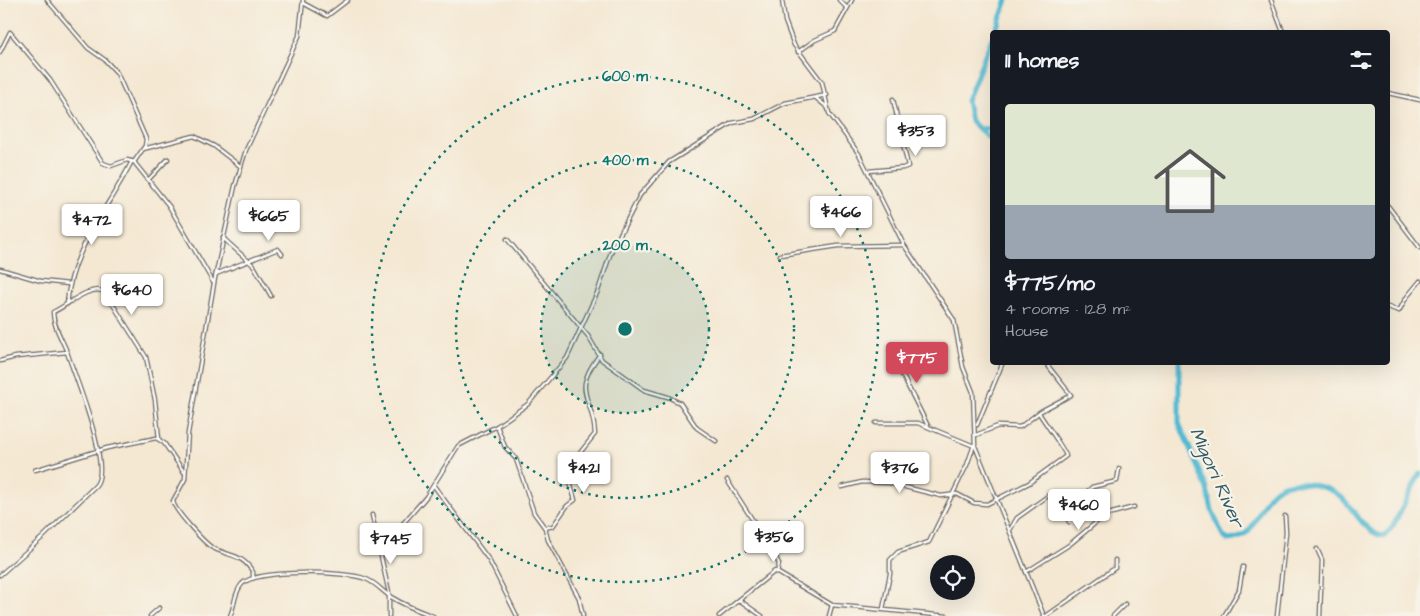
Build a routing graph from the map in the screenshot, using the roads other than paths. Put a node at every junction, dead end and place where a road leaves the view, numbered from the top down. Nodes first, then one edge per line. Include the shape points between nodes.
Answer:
1 (47, 0) edge
2 (348, 0) edge
3 (782, 0) edge
4 (839, 0) edge
5 (852, 0) edge
6 (1271, 0) edge
7 (303, 1) edge
8 (847, 8) junction
9 (1281, 30) edge
10 (0, 52) edge
11 (798, 52) junction
12 (1390, 93) edge
13 (827, 95) junction
14 (816, 98) junction
15 (893, 100) dead end
16 (1420, 100) edge
17 (828, 108) junction
18 (142, 150) junction
19 (168, 159) dead end
20 (133, 161) junction
21 (240, 166) junction
22 (868, 171) junction
23 (149, 179) junction
24 (1390, 209) edge
25 (223, 238) junction
26 (507, 239) dead end
27 (904, 245) junction
28 (1420, 248) edge
29 (282, 254) dead end
30 (780, 255) dead end
31 (250, 262) junction
32 (0, 270) edge
33 (216, 274) junction
34 (1420, 281) edge
35 (214, 283) junction
36 (69, 284) junction
37 (271, 296) dead end
38 (66, 304) junction
39 (1390, 308) edge
40 (581, 328) junction
41 (890, 351) dead end
42 (66, 352) junction
43 (600, 354) junction
44 (0, 361) edge
45 (1002, 365) edge
46 (1047, 365) edge
47 (1039, 413) junction
48 (876, 423) dead end
49 (497, 426) junction
50 (928, 426) junction
51 (976, 427) junction
52 (976, 435) junction
53 (159, 439) junction
54 (716, 441) dead end
55 (975, 441) junction
56 (974, 446) junction
57 (99, 450) junction
58 (1119, 469) dead end
59 (35, 470) dead end
60 (184, 473) junction
61 (727, 480) dead end
62 (434, 486) junction
63 (842, 487) dead end
64 (952, 494) junction
65 (997, 501) junction
66 (1134, 507) dead end
67 (372, 515) dead end
68 (1285, 516) dead end
69 (545, 528) junction
70 (1010, 530) junction
71 (1317, 549) dead end
72 (380, 550) junction
73 (1115, 560) dead end
74 (1243, 568) dead end
75 (1026, 572) junction
76 (778, 573) junction
77 (0, 575) edge
78 (253, 578) junction
79 (389, 596) junction
80 (739, 600) junction
81 (1125, 604) dead end
82 (832, 605) junction
83 (159, 608) dead end
84 (883, 610) junction
85 (926, 615) edge
86 (150, 616) edge
87 (230, 616) edge
88 (390, 616) edge
89 (433, 616) edge
90 (517, 616) edge
91 (582, 616) edge
92 (719, 616) edge
93 (762, 616) edge
94 (829, 616) edge
95 (947, 616) edge
96 (1045, 616) edge
97 (1113, 616) edge
98 (1224, 616) edge
99 (1277, 616) edge
100 (1320, 616) edge

1 - 18 street via 86,45 120,76 146,139
2 - 7 street via 327,16
3 - 11 street via 785,21
4 - 8 street
5 - 8 street
6 - 9 street
7 - 21 street via 300,36
8 - 11 street via 835,31
10 - 20 street via 10,32 50,80 103,163 111,166 125,160
11 - 13 street via 822,82
12 - 16 street
13 - 14 street
13 - 17 street
14 - 17 street
14 - 40 street via 785,103 754,119 732,123 669,162 640,195 611,252 600,287
15 - 22 street via 908,166
17 - 22 street
18 - 20 street
18 - 21 street via 194,136 214,146
19 - 23 street
20 - 23 street
20 - 36 street via 82,248
21 - 25 street
22 - 27 street
23 - 35 street via 176,217
24 - 28 street
25 - 31 street
25 - 33 street
26 - 40 street
27 - 30 street via 838,246
27 - 51 street via 954,320 963,367 974,392
29 - 31 street via 278,249
31 - 33 street
31 - 37 street
32 - 36 street via 41,281
33 - 35 street
34 - 39 street via 1399,311
35 - 60 street
36 - 38 street
38 - 42 street via 53,315
38 - 53 street via 86,294 105,292 146,357
40 - 43 street
40 - 49 street via 567,358 539,393
41 - 50 street
42 - 44 street
42 - 57 street
43 - 54 street via 604,362 644,390 680,403 697,428
43 - 69 street via 584,381 585,398 595,432 571,464 575,500 553,526
45 - 51 street
46 - 47 street via 1071,395
47 - 52 street via 1020,427 998,426
47 - 65 street via 1066,456
48 - 50 street via 909,422
49 - 62 street via 458,446
49 - 69 street via 505,448 516,459 534,513
50 - 56 street
51 - 52 street
52 - 55 street
53 - 57 street
53 - 60 street
55 - 56 street
55 - 65 street
56 - 64 street
57 - 59 street
57 - 77 street via 101,476 98,483
58 - 70 street via 1117,481 1092,487 1081,498 1080,518 1076,523 1069,522 1061,500 1052,493 1017,518
60 - 78 street via 183,484 174,498 174,507 211,547 232,553 245,562 253,572
61 - 76 street via 775,555
62 - 72 street
62 - 90 street via 489,560
63 - 64 street via 882,482 941,496
64 - 65 street via 980,504
64 - 84 street via 929,542 900,551 890,559
65 - 70 street
66 - 75 street via 1106,515
67 - 72 street
68 - 99 street
69 - 91 street via 578,598
70 - 75 street
71 - 100 street via 1322,560
72 - 79 street
73 - 96 street via 1115,568
74 - 98 street via 1239,590
75 - 96 street
76 - 80 street via 772,573
76 - 82 street
78 - 79 street via 303,572 337,573 368,579
78 - 87 street via 239,587
79 - 88 street
79 - 89 street
80 - 92 street
80 - 93 street
81 - 97 street
82 - 84 street
82 - 94 street
83 - 86 street
84 - 85 street
85 - 95 street

